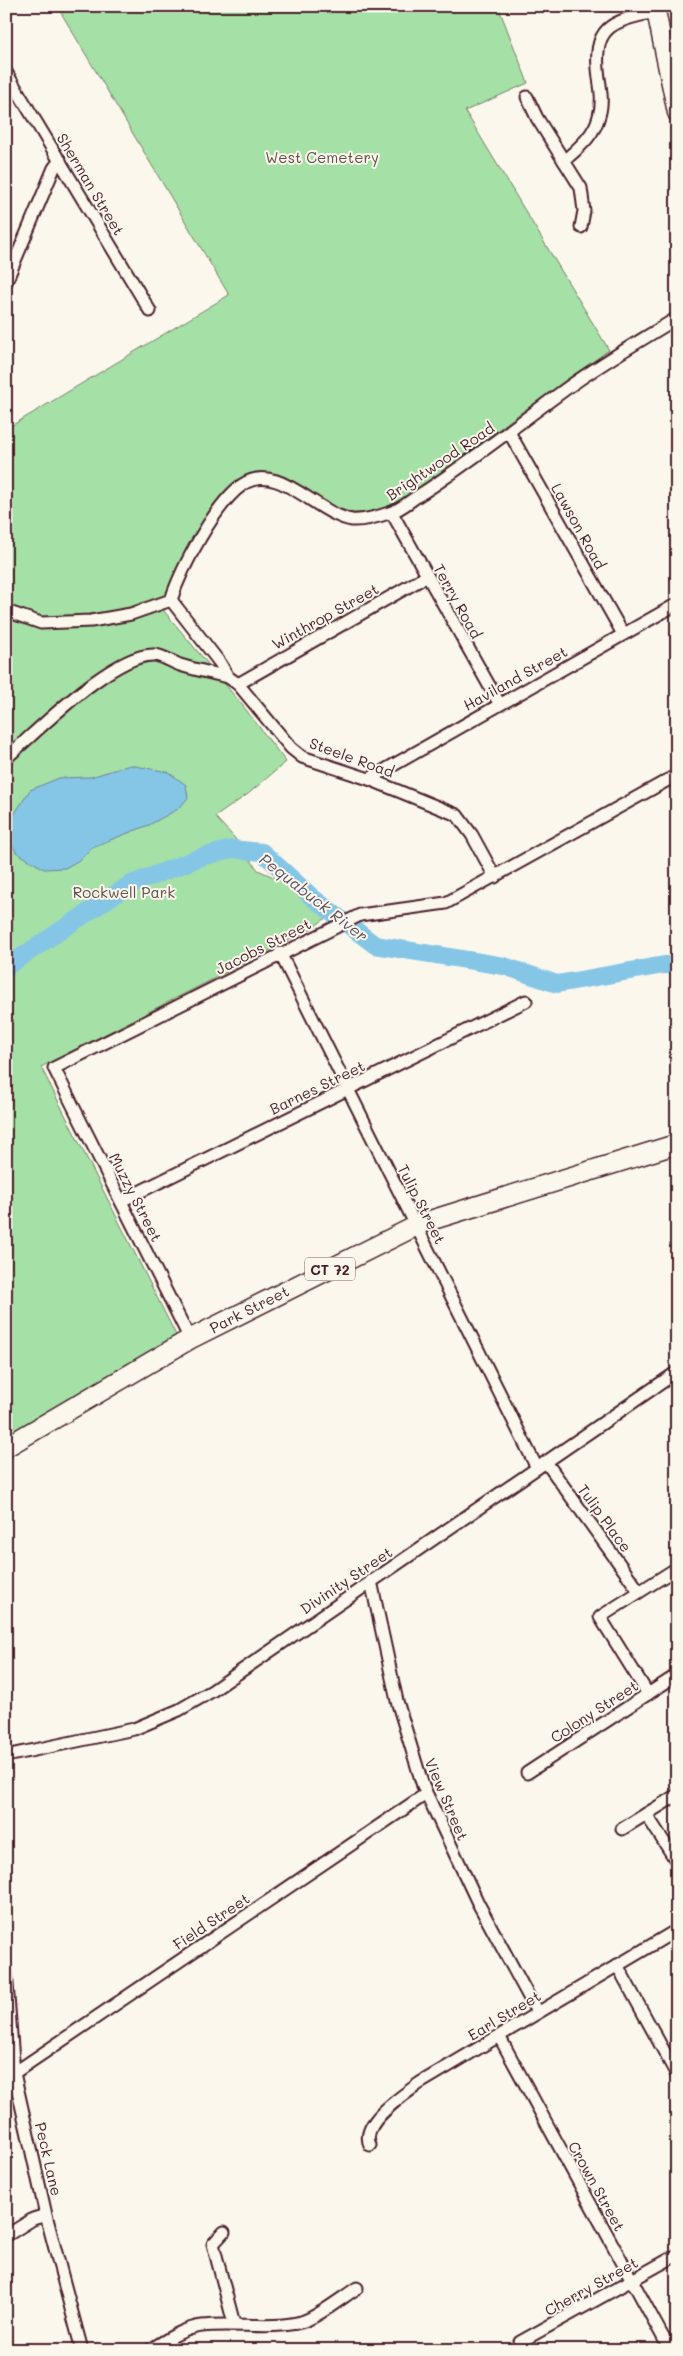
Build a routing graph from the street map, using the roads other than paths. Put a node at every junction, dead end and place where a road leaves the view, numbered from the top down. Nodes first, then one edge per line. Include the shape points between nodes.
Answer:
1 (656, 9) edge
2 (6, 72) edge
3 (527, 97) dead end
4 (677, 113) edge
5 (60, 160) junction
6 (564, 161) junction
7 (581, 227) dead end
8 (6, 282) edge
9 (150, 311) dead end
10 (677, 318) edge
11 (509, 432) junction
12 (392, 513) junction
13 (427, 576) junction
14 (171, 600) junction
15 (677, 604) edge
16 (6, 611) edge
17 (623, 634) junction
18 (233, 680) junction
19 (499, 703) junction
20 (6, 758) edge
21 (677, 775) edge
22 (369, 779) junction
23 (495, 877) junction
24 (280, 953) junction
25 (526, 1001) dead end
26 (54, 1068) joint
27 (347, 1089) junction
28 (677, 1144) edge
29 (121, 1202) junction
30 (417, 1226) junction
31 (190, 1339) junction
32 (677, 1372) edge
33 (6, 1447) edge
34 (541, 1465) junction
35 (677, 1568) edge
36 (371, 1582) junction
37 (639, 1591) junction
38 (677, 1676) edge
39 (648, 1694) junction
40 (6, 1756) edge
41 (528, 1772) dead end
42 (426, 1794) junction
43 (677, 1795) edge
44 (646, 1814) junction
45 (622, 1829) dead end
46 (677, 1862) edge
47 (677, 1930) edge
48 (618, 1965) junction
49 (6, 1972) edge
50 (537, 2012) junction
51 (499, 2036) junction
52 (14, 2073) junction
53 (677, 2075) edge
54 (370, 2145) dead end
55 (46, 2215) junction
56 (224, 2232) dead end
57 (6, 2236) edge
58 (677, 2255) edge
59 (631, 2280) junction
60 (357, 2288) dead end
61 (234, 2324) junction
62 (520, 2346) edge
63 (82, 2350) edge
64 (150, 2350) edge
65 (670, 2350) edge

1 - 4 main road
1 - 6 street via 605,30 598,41 596,58 602,99 599,117 587,141
2 - 5 street, Sherman Street
3 - 6 street via 536,118
5 - 8 street
5 - 9 street, Sherman Street
6 - 7 street via 581,188 584,211
10 - 11 street, Brightwood Road via 566,388
11 - 12 street, Brightwood Road
11 - 17 street, Lawson Road
12 - 13 street, Terry Road
12 - 14 street, Brightwood Road via 351,520 272,479 248,482 226,501 215,517 185,566
13 - 18 street, Winthrop Street
13 - 19 street, Terry Road
14 - 16 street via 131,614 91,622 41,623
14 - 18 street, Steele Road
15 - 17 street, Haviland Street
17 - 19 street, Haviland Street
18 - 20 street via 155,655 134,659 112,670 61,709
18 - 22 street, Steele Road via 290,748 302,757
19 - 22 street, Haviland Street
21 - 23 street, Jacobs Street
22 - 23 street, Steele Road via 457,815
23 - 24 street, Jacobs Street via 446,903 360,915
24 - 26 street, Jacobs Street
24 - 27 street, Tulip Street
25 - 27 street, Barnes Street
26 - 29 street, Muzzy Street
27 - 29 street, Barnes Street
27 - 30 street, Tulip Street
28 - 30 highway, Park Street / CT 72
29 - 31 street, Muzzy Street
30 - 31 highway, Park Street / CT 72
30 - 34 street, Tulip Street
31 - 33 highway, Park Street / CT 72
32 - 34 street, Divinity Street
34 - 36 street, Divinity Street
34 - 37 street, Tulip Place
35 - 37 street
36 - 40 street, Divinity Street via 179,1710 134,1729
36 - 42 street, View Street via 404,1730
37 - 39 street via 600,1617
38 - 39 street, Colony Street
39 - 41 street, Colony Street
42 - 50 street, View Street via 478,1903
42 - 52 street, Field Street
43 - 44 street
44 - 45 street
44 - 46 street
47 - 48 street, Earl Street
48 - 50 street, Earl Street
48 - 53 street
49 - 52 street, Peck Lane
50 - 51 street, Earl Street
51 - 54 street, Earl Street via 420,2083 388,2108 369,2130
51 - 59 street, Crown Street
52 - 55 street, Peck Lane
55 - 57 street via 33,2219
55 - 63 street, Peck Lane
56 - 61 street via 213,2244
58 - 59 street, Cherry Street
59 - 62 street, Cherry Street
59 - 65 street, Crown Street
60 - 61 street via 303,2322 270,2326
61 - 64 street via 200,2326 172,2336

